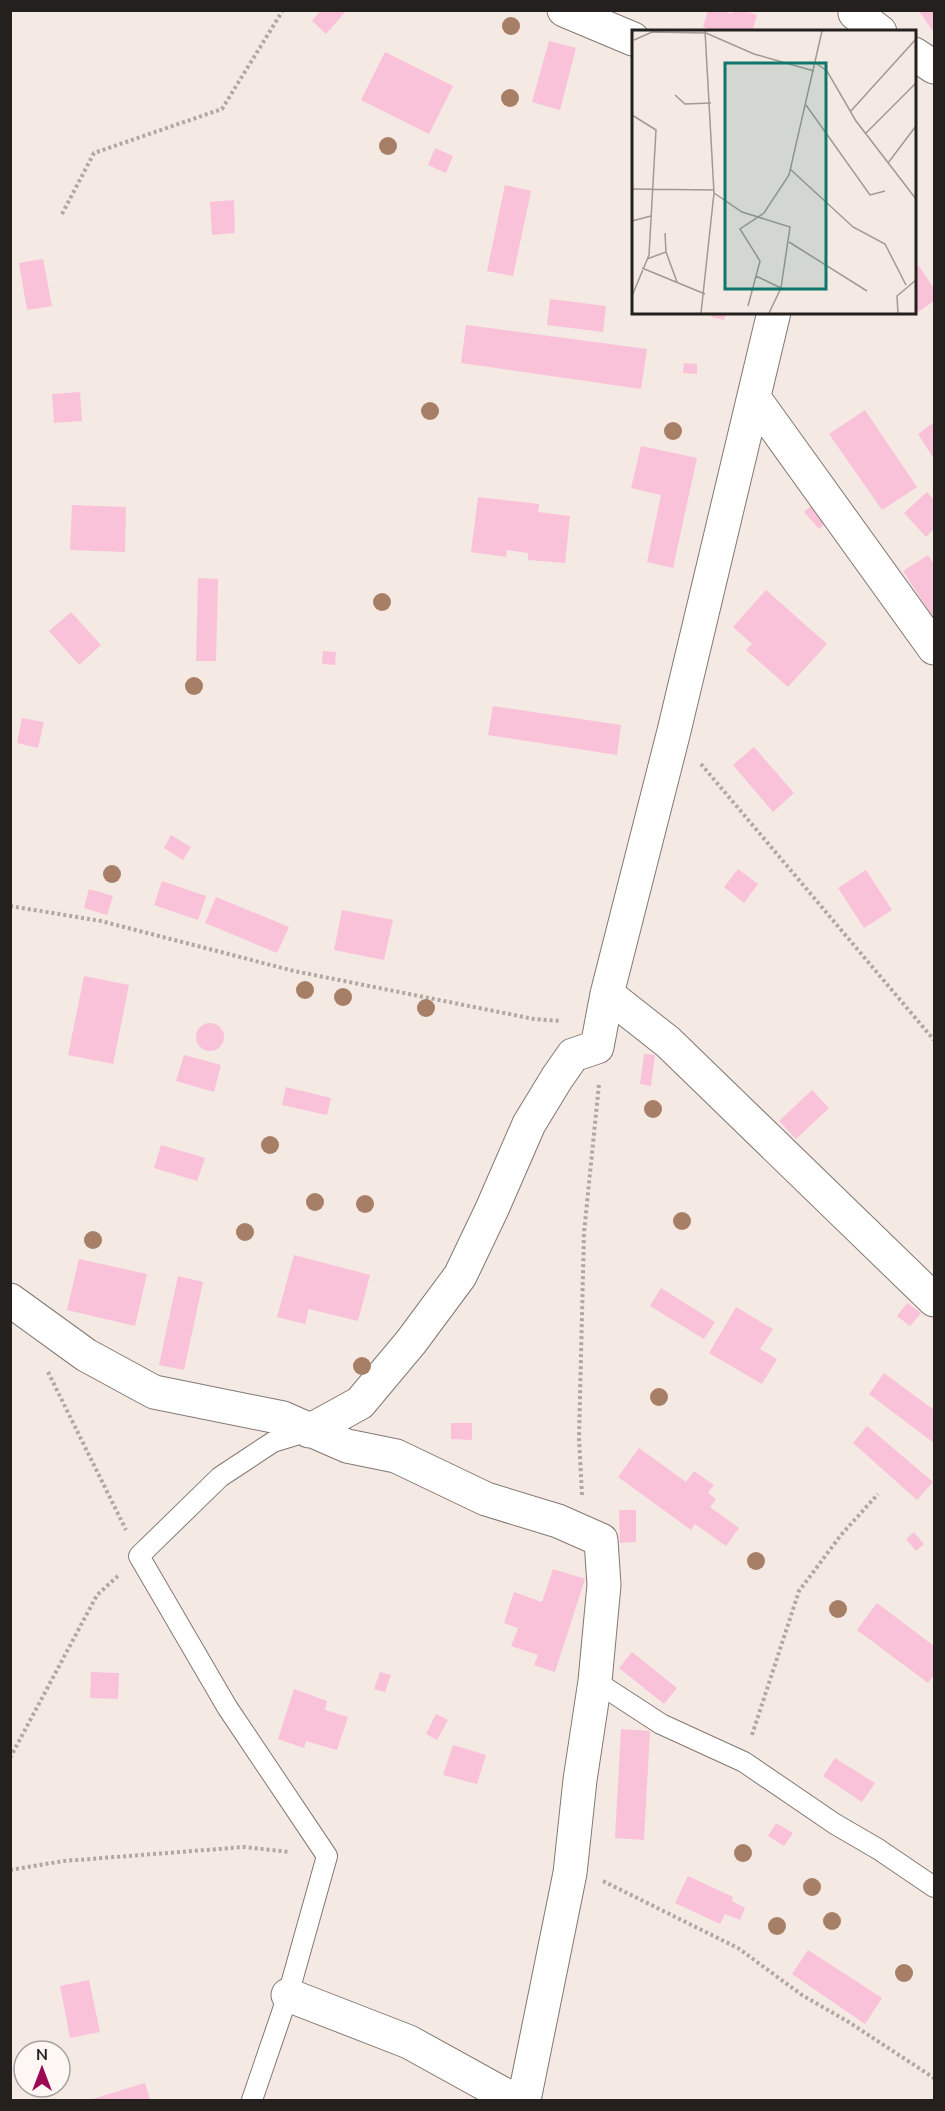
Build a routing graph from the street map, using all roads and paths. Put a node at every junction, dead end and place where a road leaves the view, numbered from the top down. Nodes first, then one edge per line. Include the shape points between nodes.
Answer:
1 (283, 10) edge
2 (564, 10) edge
3 (632, 39) edge
4 (915, 55) edge
5 (934, 67) edge
6 (62, 214) dead end
7 (774, 314) edge
8 (754, 398) junction
9 (934, 648) edge
10 (674, 731) junction
11 (10, 906) edge
12 (602, 1022) junction
13 (934, 1040) edge
14 (10, 1300) edge
15 (934, 1300) edge
16 (44, 1363) dead end
17 (309, 1431) junction
18 (878, 1494) dead end
19 (601, 1539) junction
20 (139, 1556) junction
21 (595, 1680) junction
22 (10, 1758) edge
23 (744, 1762) junction
24 (327, 1856) junction
25 (10, 1870) edge
26 (570, 1873) junction
27 (934, 1887) edge
28 (288, 1995) junction
29 (934, 2078) edge
30 (252, 2100) edge
31 (514, 2100) edge
32 (524, 2100) edge

1 - 6 path via 222,109 94,153
2 - 3 street
4 - 5 street
7 - 8 street
8 - 9 street
8 - 10 street
10 - 12 street
10 - 13 path
11 - 12 path via 101,921 294,971 534,1019
12 - 15 street via 668,1042
12 - 17 street via 573,1055 529,1124 460,1276 360,1403
12 - 19 path via 584,1233 579,1438 583,1502
14 - 17 street via 86,1355 154,1392 283,1419
16 - 20 path
17 - 19 street via 347,1446 396,1456 486,1499
17 - 20 lane via 273,1442 220,1477
18 - 23 path via 799,1591
19 - 21 street via 604,1585
20 - 22 path via 98,1595
20 - 24 lane via 227,1707
21 - 23 lane via 661,1724
21 - 26 street
23 - 27 lane
24 - 25 path via 244,1847 64,1861
24 - 28 lane
26 - 29 path via 603,1881 738,1948 802,1995
26 - 32 street
28 - 30 lane
28 - 31 street via 409,2042

